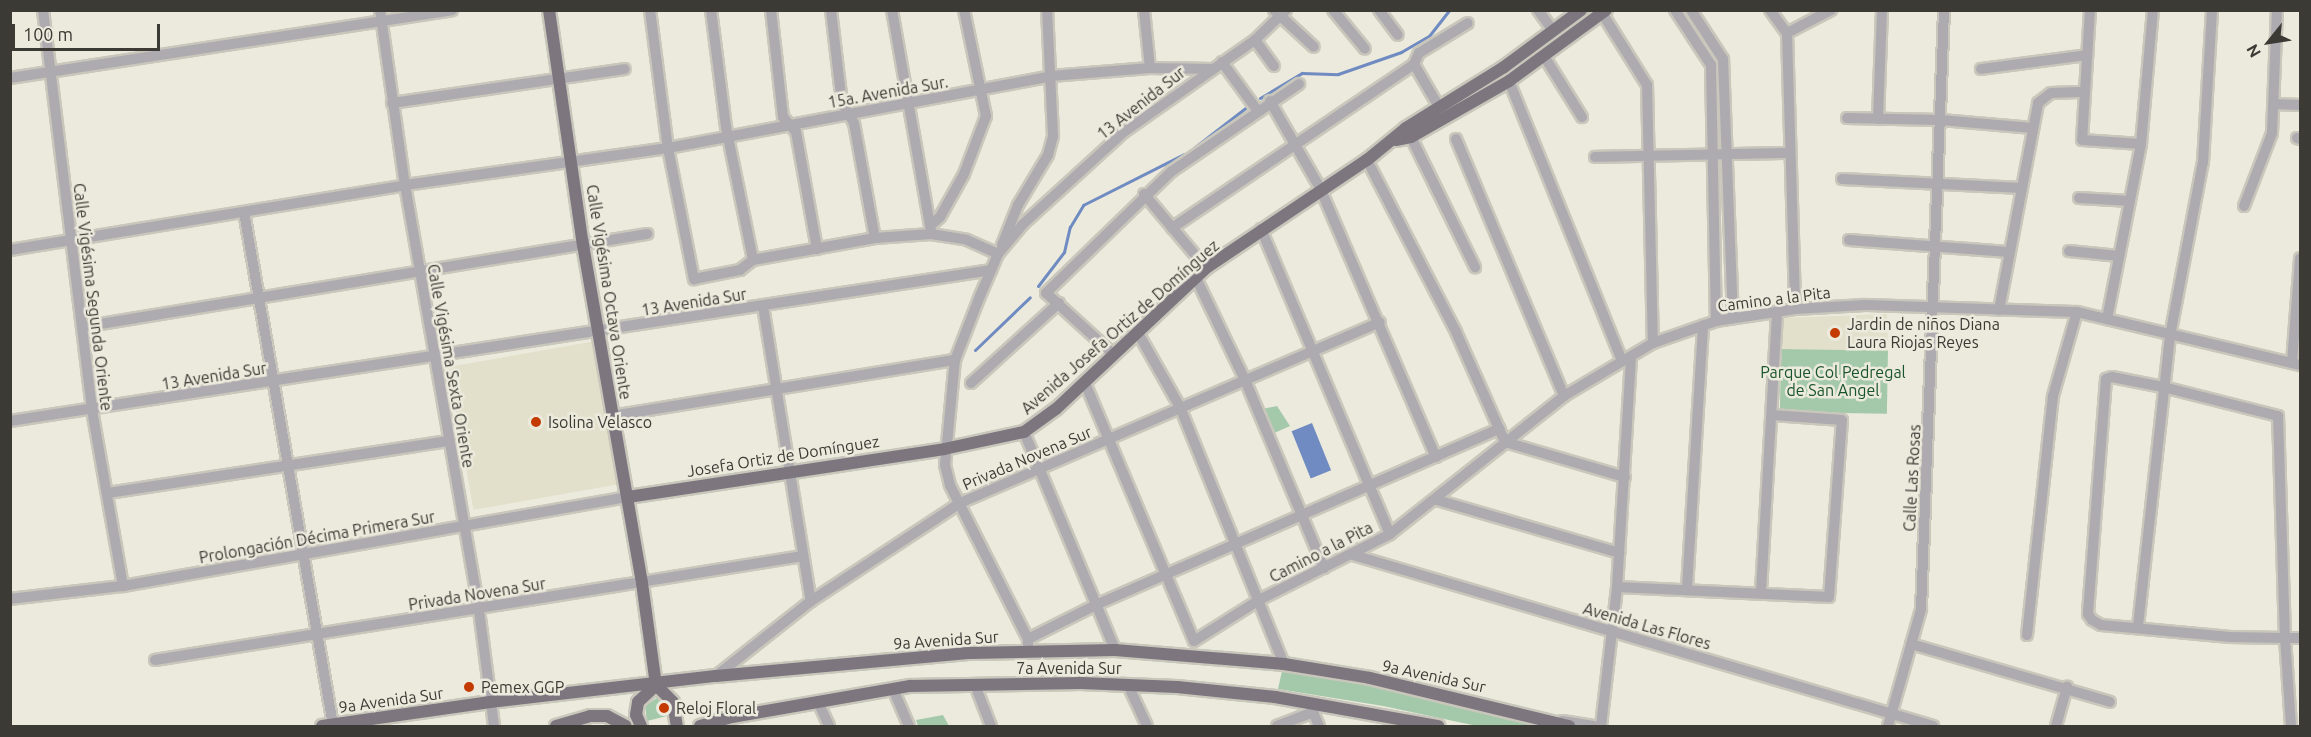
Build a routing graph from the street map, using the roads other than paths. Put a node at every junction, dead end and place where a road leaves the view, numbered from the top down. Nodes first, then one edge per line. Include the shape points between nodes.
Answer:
1 (43, 10) edge
2 (452, 10) edge
3 (549, 10) edge
4 (650, 10) edge
5 (711, 10) edge
6 (771, 10) edge
7 (831, 10) edge
8 (892, 10) edge
9 (964, 10) edge
10 (1047, 10) edge
11 (1144, 10) edge
12 (1334, 10) edge
13 (1379, 10) edge
14 (1538, 10) edge
15 (1581, 10) edge
16 (1676, 10) edge
17 (1691, 10) edge
18 (1770, 10) edge
19 (1831, 10) edge
20 (1882, 10) edge
21 (1944, 10) edge
22 (2090, 10) edge
23 (2153, 10) edge
24 (2212, 10) edge
25 (2277, 10) edge
26 (1281, 12) edge
27 (1604, 12) edge
28 (381, 16) edge
29 (1468, 23) dead end
30 (1552, 31) junction
31 (1786, 33) junction
32 (1398, 35) dead end
33 (1255, 40) junction
34 (1314, 47) dead end
35 (1365, 49) dead end
36 (2087, 55) junction
37 (1544, 56) junction
38 (1222, 62) junction
39 (1414, 64) junction
40 (1274, 66) dead end
41 (1150, 68) junction
42 (625, 69) dead end
43 (1211, 69) junction
44 (1981, 69) dead end
45 (50, 74) junction
46 (1051, 76) junction
47 (10, 78) edge
48 (560, 78) junction
49 (1509, 81) junction
50 (1299, 84) dead end
51 (978, 91) junction
52 (2085, 92) junction
53 (1270, 101) junction
54 (392, 103) junction
55 (907, 104) junction
56 (2274, 104) junction
57 (2301, 105) edge
58 (1439, 107) junction
59 (1257, 110) junction
60 (849, 114) junction
61 (1582, 117) dead end
62 (1848, 118) dead end
63 (1878, 119) junction
64 (1941, 120) junction
65 (790, 124) junction
66 (2033, 128) junction
67 (1409, 133) junction
68 (730, 137) junction
69 (1456, 139) dead end
70 (1294, 143) junction
71 (2141, 144) junction
72 (668, 148) junction
73 (1790, 153) junction
74 (1729, 156) junction
75 (1594, 157) dead end
76 (1652, 157) junction
77 (1713, 157) junction
78 (1367, 160) junction
79 (572, 164) junction
80 (1842, 179) dead end
81 (405, 185) junction
82 (1939, 185) junction
83 (1320, 188) junction
84 (2022, 188) junction
85 (1144, 194) junction
86 (2079, 198) dead end
87 (2130, 201) junction
88 (2244, 206) dead end
89 (244, 212) junction
90 (1172, 228) junction
91 (1261, 229) junction
92 (931, 230) junction
93 (647, 234) dead end
94 (875, 238) junction
95 (1848, 240) dead end
96 (70, 243) junction
97 (583, 245) junction
98 (1937, 246) junction
99 (817, 249) junction
100 (10, 250) edge
101 (2069, 251) dead end
102 (2009, 252) junction
103 (998, 254) junction
104 (2120, 256) junction
105 (2301, 258) edge
106 (753, 260) junction
107 (1475, 267) dead end
108 (1206, 268) junction
109 (991, 270) junction
110 (419, 272) junction
111 (1196, 278) junction
112 (259, 298) junction
113 (1059, 303) junction
114 (763, 306) junction
115 (1936, 306) junction
116 (1796, 309) junction
117 (1998, 310) junction
118 (1777, 311) junction
119 (2077, 312) junction
120 (1733, 317) junction
121 (2108, 319) junction
122 (1716, 321) junction
123 (1380, 322) junction
124 (1703, 325) junction
125 (82, 327) junction
126 (597, 333) junction
127 (1138, 333) junction
128 (2170, 336) junction
129 (1653, 343) junction
130 (1311, 350) junction
131 (1114, 356) junction
132 (434, 358) junction
133 (1627, 359) junction
134 (955, 360) junction
135 (2296, 364) edge
136 (1245, 380) junction
137 (273, 382) junction
138 (1085, 383) junction
139 (971, 384) dead end
140 (2163, 387) junction
141 (777, 388) junction
142 (1564, 396) junction
143 (1180, 407) junction
144 (92, 410) junction
145 (1772, 415) junction
146 (612, 416) junction
147 (10, 421) edge
148 (1499, 429) junction
149 (1024, 432) junction
150 (1109, 440) junction
151 (448, 441) junction
152 (1505, 442) junction
153 (944, 449) junction
154 (1436, 457) junction
155 (287, 467) junction
156 (1040, 469) junction
157 (790, 471) junction
158 (1625, 477) junction
159 (1371, 487) junction
160 (108, 493) junction
161 (628, 497) junction
162 (1437, 500) junction
163 (960, 503) junction
164 (1303, 516) junction
165 (464, 527) junction
166 (1390, 534) junction
167 (1236, 545) junction
168 (1619, 553) junction
169 (1353, 555) junction
170 (303, 556) junction
171 (803, 556) junction
172 (1324, 568) junction
173 (1165, 577) junction
174 (642, 583) junction
175 (123, 586) junction
176 (1617, 587) junction
177 (1687, 588) junction
178 (1761, 591) junction
179 (10, 599) edge
180 (1259, 600) junction
181 (811, 601) junction
182 (1098, 604) junction
183 (479, 609) junction
184 (2138, 626) junction
185 (1613, 632) junction
186 (318, 634) junction
187 (2028, 635) dead end
188 (2285, 638) junction
189 (2301, 638) edge
190 (1194, 640) junction
191 (1911, 644) junction
192 (1028, 646) junction
193 (1115, 650) junction
194 (1188, 654) junction
195 (155, 660) dead end
196 (1284, 664) junction
197 (716, 676) junction
198 (656, 685) junction
199 (975, 685) junction
200 (1128, 685) junction
201 (2067, 687) junction
202 (893, 689) junction
203 (490, 702) junction
204 (818, 702) junction
205 (2110, 702) dead end
206 (1315, 708) junction
207 (1892, 714) junction
208 (1531, 716) junction
209 (328, 726) edge
210 (494, 726) edge
211 (556, 726) edge
212 (626, 726) edge
213 (641, 726) edge
214 (677, 726) edge
215 (700, 726) edge
216 (829, 726) edge
217 (909, 726) edge
218 (992, 726) edge
219 (1147, 726) edge
220 (1277, 726) edge
221 (1319, 726) edge
222 (1438, 726) edge
223 (1569, 726) edge
224 (1594, 726) edge
225 (1601, 726) edge
226 (1888, 726) edge
227 (1933, 726) edge
228 (2056, 726) edge
229 (2291, 726) edge

1 - 45 street, Calle Vigésima Segunda Oriente
2 - 28 street
3 - 48 main road, Calle Vigésima Octava Oriente
4 - 72 street
5 - 68 street
6 - 65 street via 783,117
7 - 60 street via 842,103
8 - 55 street
9 - 51 street
10 - 46 street
11 - 41 street
12 - 35 street
13 - 32 street
14 - 30 street
15 - 30 main road, Avenida Josefa Ortiz de Domínguez
16 - 77 street via 1711,65
17 - 74 street via 1723,59
18 - 31 street
19 - 31 street
20 - 63 street
21 - 64 street, Calle Las Rosas
22 - 36 street
23 - 71 street
24 - 128 street via 2203,162
25 - 56 street
26 - 33 street, 13 Avenida Sur
26 - 34 street
27 - 37 main road, Avenida Josefa Ortiz de Domínguez
27 - 76 street via 1647,85
28 - 45 street
28 - 54 street, Calle Vigésima Sexta Oriente
29 - 39 street via 1419,53
30 - 58 main road, Avenida Josefa Ortiz de Domínguez
31 - 73 street
33 - 38 street, 13 Avenida Sur
33 - 40 street
36 - 44 street
36 - 52 street
37 - 49 main road, Avenida Josefa Ortiz de Domínguez
37 - 61 street
38 - 43 street, 13 Avenida Sur
38 - 59 street
39 - 58 street
39 - 70 street
41 - 43 street, 15a. Avenida Sur.
41 - 46 street, 15a. Avenida Sur.
42 - 48 street
43 - 103 street, 13 Avenida Sur via 1124,132 1022,225
45 - 47 street
45 - 96 street, Calle Vigésima Segunda Oriente
46 - 51 street, 15a. Avenida Sur.
46 - 103 street via 1053,136 1048,155 1018,206
48 - 54 street
48 - 79 main road, Calle Vigésima Octava Oriente
49 - 67 main road, Avenida Josefa Ortiz de Domínguez
49 - 133 street
50 - 53 street
51 - 55 street, 15a. Avenida Sur.
51 - 92 street via 986,116 978,144
52 - 66 street via 2042,97
52 - 71 street via 2082,140
53 - 59 street
53 - 70 street
54 - 81 street, Calle Vigésima Sexta Oriente
55 - 60 street, 15a. Avenida Sur.
55 - 92 street
56 - 57 street
56 - 88 street via 2272,133
58 - 67 main road, Avenida Josefa Ortiz de Domínguez
59 - 85 street
60 - 65 street, 15a. Avenida Sur.
60 - 94 street
62 - 63 street
63 - 64 street
64 - 66 street
64 - 82 street, Calle Las Rosas
65 - 68 street, 15a. Avenida Sur.
65 - 99 street via 796,132
66 - 84 street
67 - 78 main road, Avenida Josefa Ortiz de Domínguez
67 - 107 street
68 - 72 street, 15a. Avenida Sur.
68 - 106 street
69 - 142 street
70 - 83 street
70 - 90 street
71 - 87 street
72 - 79 street, 15a. Avenida Sur.
72 - 106 street via 694,279 740,270
73 - 74 street
73 - 116 street
74 - 77 street
74 - 120 street
75 - 76 street
76 - 77 street
76 - 129 street
77 - 122 street
78 - 83 main road, Avenida Josefa Ortiz de Domínguez
78 - 148 street via 1456,332
79 - 81 street, 15a. Avenida Sur.
79 - 97 main road, Calle Vigésima Octava Oriente
80 - 82 street
81 - 89 street, 15a. Avenida Sur.
81 - 110 street, Calle Vigésima Sexta Oriente
82 - 84 street
82 - 98 street, Calle Las Rosas
83 - 91 main road, Avenida Josefa Ortiz de Domínguez
83 - 123 street
84 - 102 street
85 - 90 street
85 - 113 street via 1046,292
86 - 87 street
87 - 104 street
89 - 96 street, 15a. Avenida Sur.
89 - 112 street
90 - 108 street
91 - 108 main road, Avenida Josefa Ortiz de Domínguez
91 - 130 street
92 - 94 street
92 - 103 street
93 - 97 street
94 - 99 street
95 - 98 street
96 - 100 street, 15a. Avenida Sur.
96 - 125 street, Calle Vigésima Segunda Oriente
97 - 110 street
97 - 126 main road, Calle Vigésima Octava Oriente
98 - 102 street
98 - 115 street, Calle Las Rosas
99 - 106 street
101 - 104 street
102 - 117 street
103 - 109 street, 13 Avenida Sur
104 - 121 street
105 - 135 street
108 - 111 main road, Avenida Josefa Ortiz de Domínguez
109 - 114 street, 13 Avenida Sur
109 - 134 street
110 - 112 street
110 - 132 street, Calle Vigésima Sexta Oriente
111 - 127 main road, Avenida Josefa Ortiz de Domínguez
111 - 136 street
112 - 125 street
112 - 137 street
113 - 131 street
113 - 139 street
114 - 126 street, 13 Avenida Sur
114 - 141 street
115 - 116 street, Camino a la Pita
115 - 117 street, Camino a la Pita
115 - 191 street, Calle Las Rosas via 1921,609
116 - 118 street, Camino a la Pita
117 - 119 street, Camino a la Pita
118 - 120 street, Camino a la Pita
118 - 145 street
119 - 121 street, Camino a la Pita
119 - 187 street via 2054,396
120 - 122 street, Camino a la Pita
121 - 128 street, Camino a la Pita
122 - 124 street, Camino a la Pita
123 - 130 street, Privada Novena Sur
123 - 154 street
124 - 129 street, Camino a la Pita
124 - 177 street
125 - 144 street, Calle Vigésima Segunda Oriente
126 - 132 street, 13 Avenida Sur
126 - 146 main road, Calle Vigésima Octava Oriente
127 - 131 main road, Avenida Josefa Ortiz de Domínguez
127 - 143 street
128 - 135 street, Camino a la Pita
128 - 140 street
129 - 133 street, Camino a la Pita
130 - 136 street, Privada Novena Sur
130 - 159 street
131 - 138 main road, Avenida Josefa Ortiz de Domínguez
132 - 137 street, 13 Avenida Sur
132 - 151 street, Calle Vigésima Sexta Oriente
133 - 142 street, Camino a la Pita
133 - 158 street
134 - 141 street
134 - 153 street
136 - 143 street, Privada Novena Sur
136 - 164 street
137 - 144 street, 13 Avenida Sur
137 - 155 street
138 - 149 main road, Avenida Josefa Ortiz de Domínguez
138 - 150 street
140 - 184 street
140 - 184 street via 2112,376 2104,382 2088,614 2101,625
140 - 188 street via 2278,416
141 - 146 street
141 - 157 street
142 - 152 street, Camino a la Pita
143 - 150 street, Privada Novena Sur
143 - 167 street
144 - 147 street, 13 Avenida Sur
144 - 160 street, Calle Vigésima Segunda Oriente
145 - 178 street
145 - 178 street via 1842,420 1829,597
146 - 161 main road, Calle Vigésima Octava Oriente
148 - 152 street
148 - 154 street
149 - 153 main road, Avenida Josefa Ortiz de Domínguez
149 - 156 street
150 - 156 street, Privada Novena Sur
150 - 173 street
151 - 155 street
151 - 165 street, Calle Vigésima Sexta Oriente
152 - 158 street
152 - 162 street, Camino a la Pita
153 - 157 main road, Josefa Ortiz de Domínguez
153 - 163 street via 950,485
154 - 159 street
155 - 160 street
155 - 170 street
156 - 163 street, Privada Novena Sur
156 - 182 street
157 - 161 main road, Josefa Ortiz de Domínguez
157 - 171 street
158 - 168 street
159 - 164 street
159 - 166 street
160 - 175 street, Calle Vigésima Segunda Oriente
161 - 165 street, Prolongación Décima Primera Sur
161 - 174 main road, Calle Vigésima Octava Oriente
162 - 166 street, Camino a la Pita
162 - 168 street
163 - 181 street, Privada Novena Sur
163 - 192 street
164 - 167 street
164 - 172 street
165 - 170 street, Prolongación Décima Primera Sur
165 - 183 street, Calle Vigésima Sexta Oriente
166 - 169 street, Camino a la Pita
167 - 173 street
167 - 180 street
168 - 176 street
169 - 172 street, Camino a la Pita
169 - 185 street, Avenida Las Flores
170 - 175 street, Prolongación Décima Primera Sur
170 - 186 street
171 - 174 street, Privada Novena Sur
171 - 181 street
172 - 180 street, Camino a la Pita
173 - 182 street
173 - 190 street
174 - 183 street, Privada Novena Sur
174 - 198 main road, Calle Vigésima Octava Oriente
175 - 179 street, Prolongación Décima Primera Sur
176 - 177 street
176 - 185 street
177 - 178 street
180 - 190 street, Camino a la Pita
180 - 196 street
181 - 197 street, Privada Novena Sur
182 - 192 street
182 - 193 street
183 - 186 street, Privada Novena Sur
183 - 203 street, Calle Vigésima Sexta Oriente
184 - 188 street via 2230,637
185 - 207 street, Avenida Las Flores
185 - 225 street
186 - 195 street, Privada Novena Sur
186 - 209 street
188 - 189 street
188 - 229 street
190 - 194 street
191 - 201 street
191 - 207 street, Calle Las Rosas
192 - 193 main road, 9a Avenida Sur
192 - 197 main road, 9a Avenida Sur
193 - 194 main road, 9a Avenida Sur
194 - 196 main road, 9a Avenida Sur
196 - 208 main road, 9a Avenida Sur via 1370,678
197 - 198 main road, 9a Avenida Sur
198 - 203 main road, 9a Avenida Sur
198 - 213 main road via 638,702 636,715
198 - 214 main road via 673,702
199 - 200 main road, 7a Avenida Sur
199 - 202 main road, 7a Avenida Sur
199 - 218 street
200 - 206 main road, 7a Avenida Sur via 1226,692
200 - 219 street
201 - 205 street
201 - 228 street
202 - 204 main road, 7a Avenida Sur
202 - 217 street
203 - 209 main road, 9a Avenida Sur
203 - 210 street, Calle Vigésima Sexta Oriente
204 - 215 main road, 7a Avenida Sur
204 - 216 street
206 - 220 street
206 - 221 street
206 - 222 main road, 7a Avenida Sur
207 - 226 street, Calle Las Rosas
207 - 227 street, Avenida Las Flores
208 - 223 main road, 9a Avenida Sur
208 - 224 street
211 - 212 main road via 590,716 607,716

